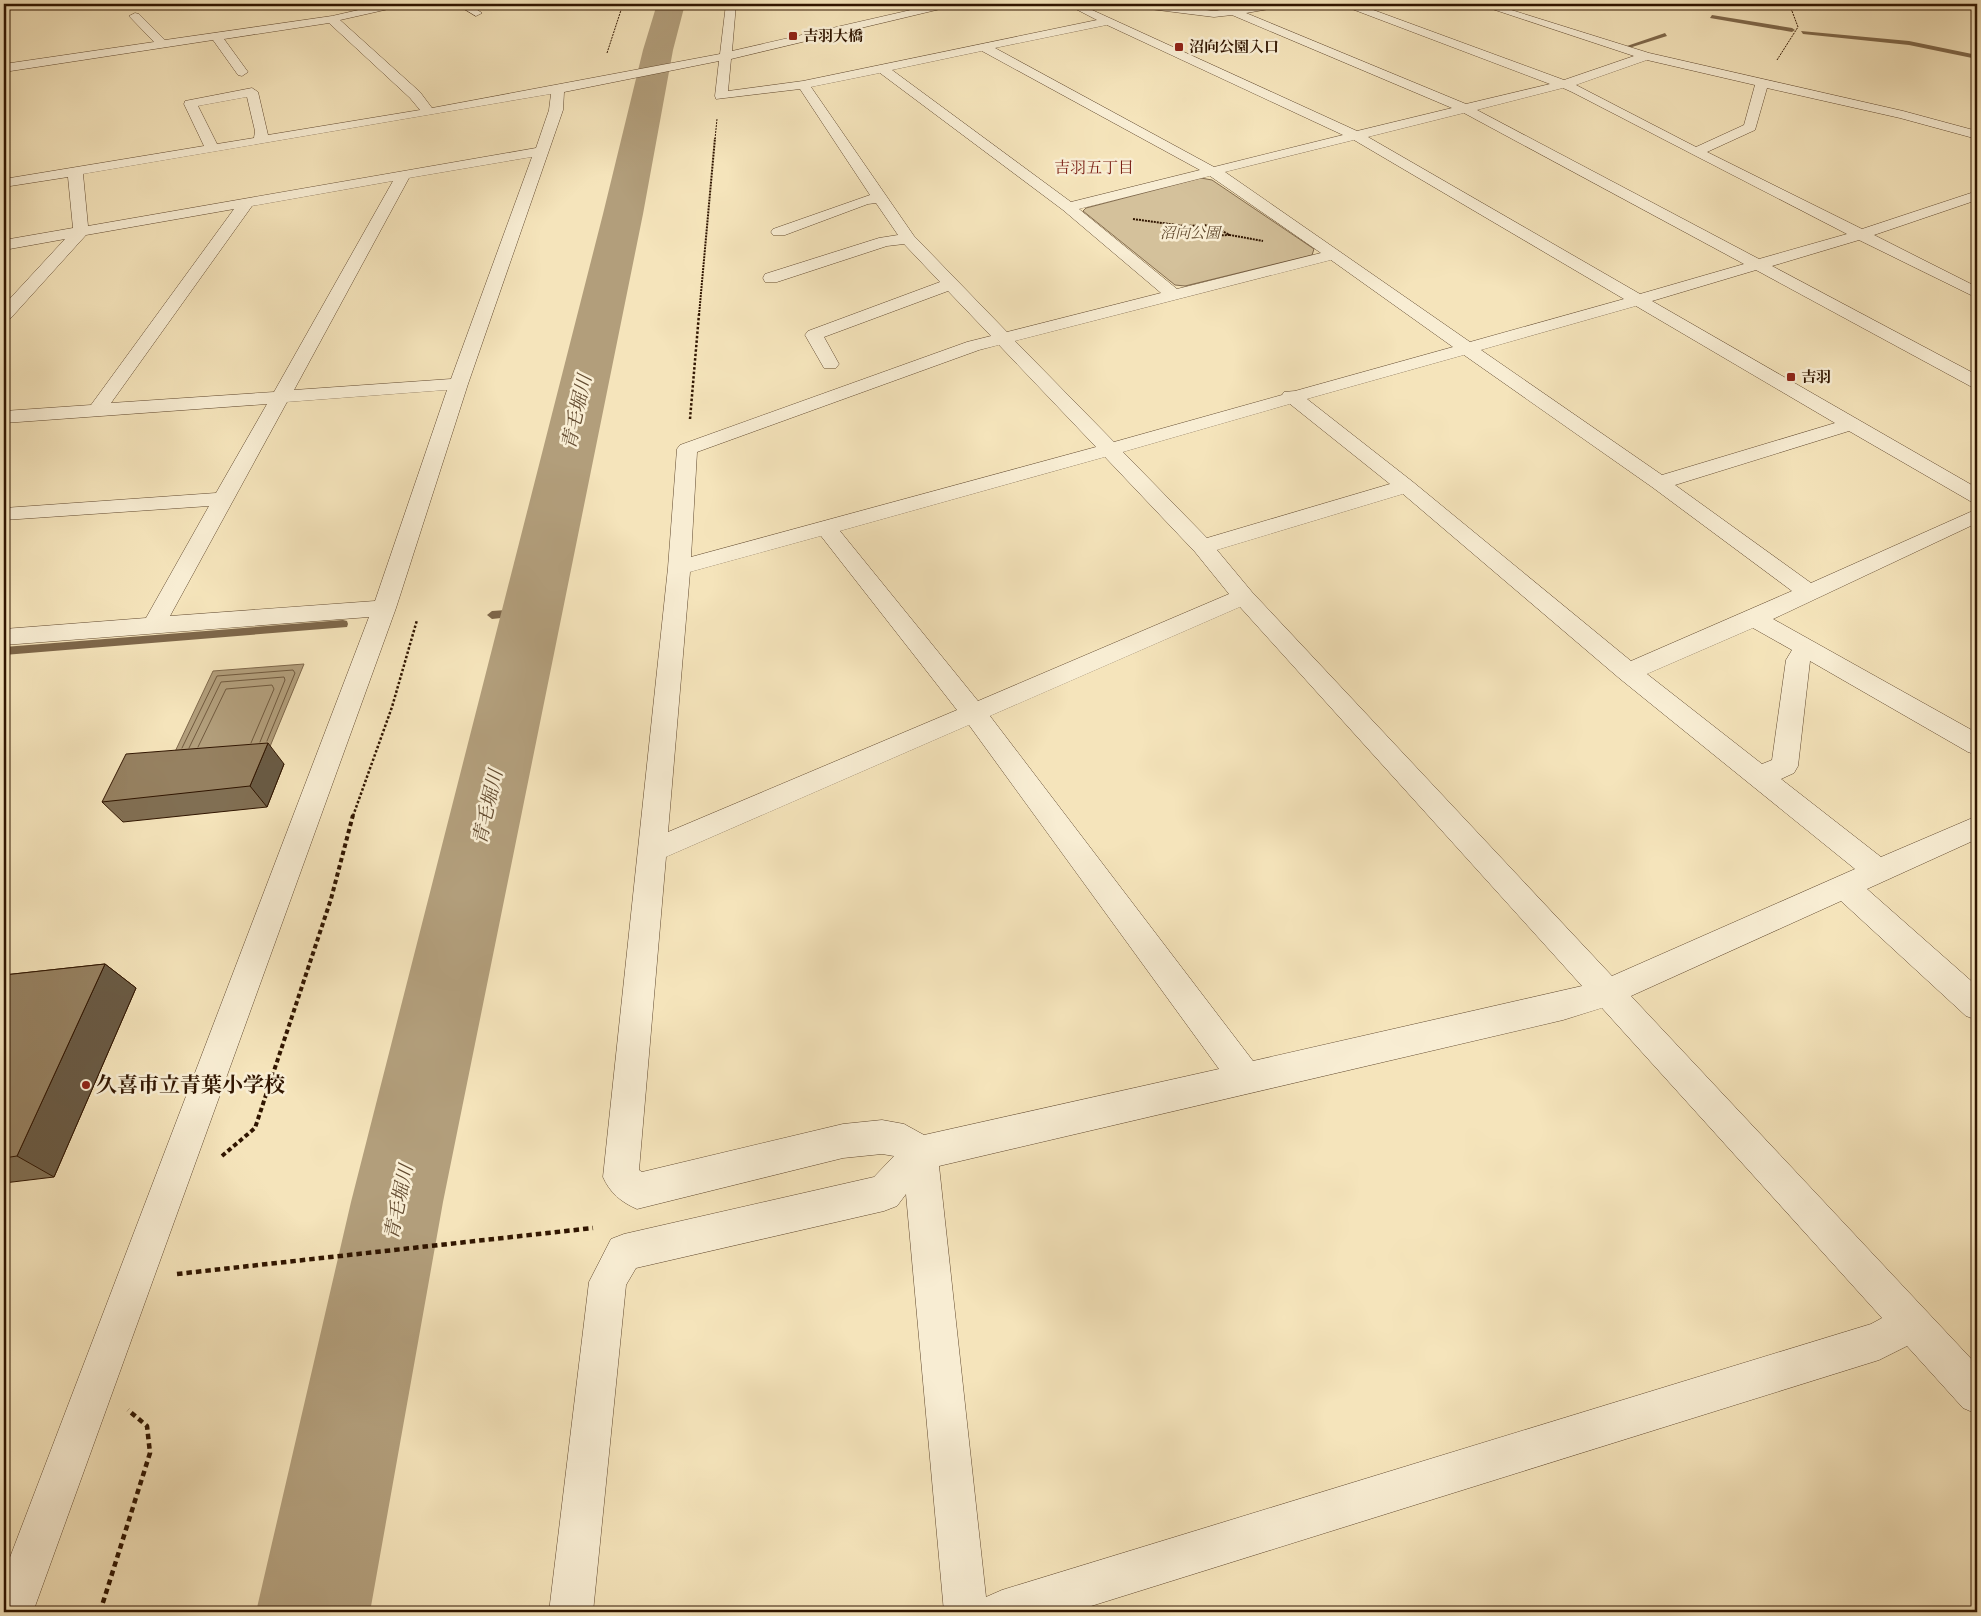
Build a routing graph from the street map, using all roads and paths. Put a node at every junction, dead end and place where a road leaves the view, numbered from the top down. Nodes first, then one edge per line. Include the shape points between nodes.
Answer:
1 (398, 4) edge
2 (461, 4) edge
3 (623, 4) edge
4 (731, 4) edge
5 (948, 4) edge
6 (1071, 4) edge
7 (1134, 4) edge
8 (1281, 4) edge
9 (1348, 4) edge
10 (1482, 4) edge
11 (1785, 4) edge
12 (1234, 12) junction
13 (476, 14) dead end
14 (1214, 14) junction
15 (136, 16) dead end
16 (332, 19) junction
17 (1108, 21) junction
18 (1178, 23) dead end
19 (1151, 29) dead end
20 (1132, 32) junction
21 (217, 37) junction
22 (163, 46) junction
23 (983, 47) junction
24 (606, 56) dead end
25 (725, 56) junction
26 (1646, 56) junction
27 (4, 68) edge
28 (882, 68) junction
29 (242, 72) dead end
30 (1565, 84) junction
31 (1762, 84) junction
32 (803, 85) junction
33 (558, 88) junction
34 (721, 96) junction
35 (1466, 109) junction
36 (428, 112) junction
37 (1977, 135) edge
38 (1356, 136) junction
39 (261, 140) junction
40 (212, 148) junction
41 (540, 151) junction
42 (1696, 152) junction
43 (1212, 170) junction
44 (75, 171) junction
45 (404, 175) junction
46 (4, 183) edge
47 (1977, 195) edge
48 (880, 198) junction
49 (247, 202) junction
50 (1068, 207) junction
51 (1128, 218) dead end
52 (1184, 226) junction
53 (81, 231) junction
54 (779, 232) dead end
55 (1230, 235) junction
56 (1860, 236) junction
57 (908, 239) junction
58 (1268, 242) dead end
59 (4, 245) edge
60 (1333, 255) junction
61 (1755, 264) junction
62 (771, 278) dead end
63 (951, 284) junction
64 (1977, 293) edge
65 (1175, 296) junction
66 (1638, 300) junction
67 (4, 315) edge
68 (1003, 338) junction
69 (1464, 347) junction
70 (830, 364) dead end
71 (1977, 382) edge
72 (459, 384) junction
73 (1291, 396) junction
74 (281, 397) junction
75 (97, 410) junction
76 (4, 417) edge
77 (1852, 424) junction
78 (1111, 449) junction
79 (687, 450) junction
80 (1659, 483) junction
81 (1406, 486) junction
82 (1977, 497) edge
83 (224, 499) junction
84 (4, 514) edge
85 (1977, 515) edge
86 (826, 528) junction
87 (1203, 547) junction
88 (679, 568) junction
89 (1808, 592) junction
90 (1244, 597) junction
91 (384, 608) junction
92 (417, 618) dead end
93 (1754, 618) junction
94 (153, 626) junction
95 (4, 637) edge
96 (1807, 648) junction
97 (1628, 672) junction
98 (974, 712) junction
99 (1977, 745) edge
100 (1759, 777) junction
101 (1977, 827) edge
102 (652, 851) junction
103 (1879, 872) junction
104 (1845, 887) junction
105 (1608, 992) junction
106 (1977, 1006) edge
107 (1245, 1077) junction
108 (920, 1153) junction
109 (217, 1160) dead end
110 (613, 1240) junction
111 (183, 1274) dead end
112 (1912, 1322) junction
113 (1977, 1394) edge
114 (126, 1408) dead end
115 (11, 1612) edge
116 (100, 1612) edge
117 (571, 1612) edge
118 (966, 1612) edge
119 (1002, 1612) edge

1 - 16 street
2 - 13 street
3 - 24 path
4 - 25 street
5 - 25 street
6 - 17 street
7 - 14 street
8 - 12 street
9 - 30 street
10 - 26 street
11 - 31 path via 1792,11 1798,27
12 - 14 street
12 - 35 street
14 - 18 street
15 - 22 street
16 - 21 street
16 - 36 street via 415,94
17 - 20 street
17 - 23 street
19 - 20 street
20 - 38 street
21 - 22 street
21 - 29 street
22 - 27 street
23 - 28 street
23 - 43 street
25 - 33 street
25 - 34 street
26 - 30 street
26 - 31 street
28 - 32 street
28 - 50 street
30 - 35 street
30 - 42 street
31 - 37 street
31 - 42 street via 1750,127
32 - 34 street
32 - 48 street
33 - 36 street
33 - 41 street via 556,110
34 - 79 path
35 - 38 street
35 - 61 street
36 - 39 street
38 - 43 street
38 - 66 street
39 - 40 street
39 - 40 street via 262,131 252,92 190,104
40 - 44 street
41 - 45 street
41 - 72 street
42 - 56 street
43 - 50 street
43 - 60 street
44 - 46 street
44 - 53 street
45 - 49 street
45 - 74 street
47 - 56 street
48 - 54 street via 865,200
48 - 57 street
49 - 53 street
49 - 75 street
50 - 65 street
51 - 52 path
52 - 55 path via 1210,225
52 - 55 path via 1202,236
53 - 59 street
53 - 67 street
55 - 58 path
56 - 61 street
56 - 64 street
57 - 62 street via 885,241
57 - 63 street
60 - 65 street
60 - 69 street
61 - 66 street
61 - 71 street
63 - 68 street
63 - 70 street via 814,335
65 - 68 street
66 - 69 street
66 - 77 street
68 - 78 street
68 - 79 street
69 - 73 street
69 - 80 street
72 - 74 street
72 - 91 street
73 - 78 street
73 - 81 street
74 - 75 street
74 - 83 street
75 - 76 street
77 - 80 street
77 - 82 street
78 - 86 street
78 - 87 street
79 - 88 street
80 - 89 street
81 - 87 street
81 - 97 street
83 - 84 street
83 - 94 street
85 - 89 street
86 - 88 street
86 - 98 street
87 - 90 street
88 - 102 street
89 - 93 street
90 - 98 street
90 - 105 street
91 - 94 street
91 - 115 street
92 - 109 path via 392,707 355,809 331,899 255,1128
93 - 96 street
93 - 97 street
94 - 95 street
96 - 99 street
96 - 100 street via 1798,660 1786,766
97 - 100 street
98 - 102 street
98 - 107 street
100 - 103 street
101 - 103 street
102 - 108 street via 621,1178 637,1191 843,1141 882,1137 904,1141
103 - 104 street
104 - 105 street
104 - 106 street
105 - 107 street via 1563,1006
105 - 112 street
107 - 108 street
108 - 110 street via 884,1193
108 - 118 street
110 - 111 path
110 - 117 street
112 - 113 street
112 - 119 street via 1879,1341
114 - 116 path via 147,1426 150,1454

